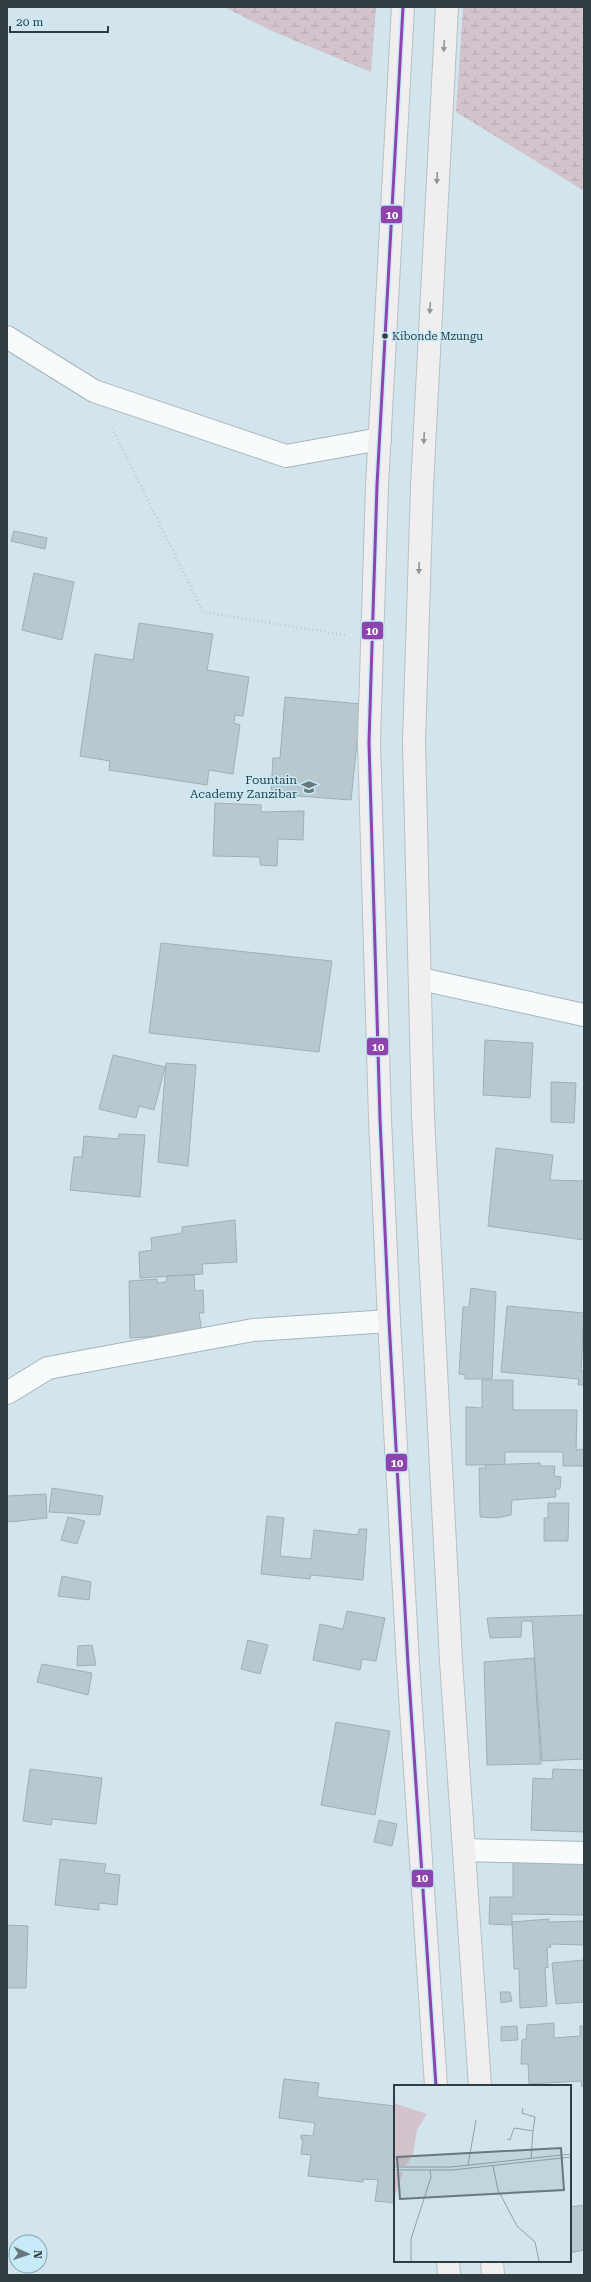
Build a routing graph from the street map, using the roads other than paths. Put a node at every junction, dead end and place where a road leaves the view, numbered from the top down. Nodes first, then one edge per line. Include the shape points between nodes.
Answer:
1 (403, 7) edge
2 (447, 7) edge
3 (7, 338) edge
4 (380, 439) junction
5 (421, 979) junction
6 (584, 1015) edge
7 (389, 1321) junction
8 (7, 1393) edge
9 (464, 1850) junction
10 (584, 1853) edge
11 (436, 2085) edge
12 (480, 2085) edge
13 (448, 2262) edge
14 (492, 2262) edge
15 (449, 2275) edge
16 (493, 2275) edge

1 - 4 main road
2 -> 5 main road via 422,486 414,742
3 - 4 street via 94,391 286,456
4 - 7 main road via 370,742 380,1119
5 - 6 street
5 - 9 main road via 423,1117
7 - 8 street via 253,1330 48,1368
7 - 11 main road via 408,1664
9 - 10 street
9 - 12 main road
13 - 15 main road
14 - 16 main road

